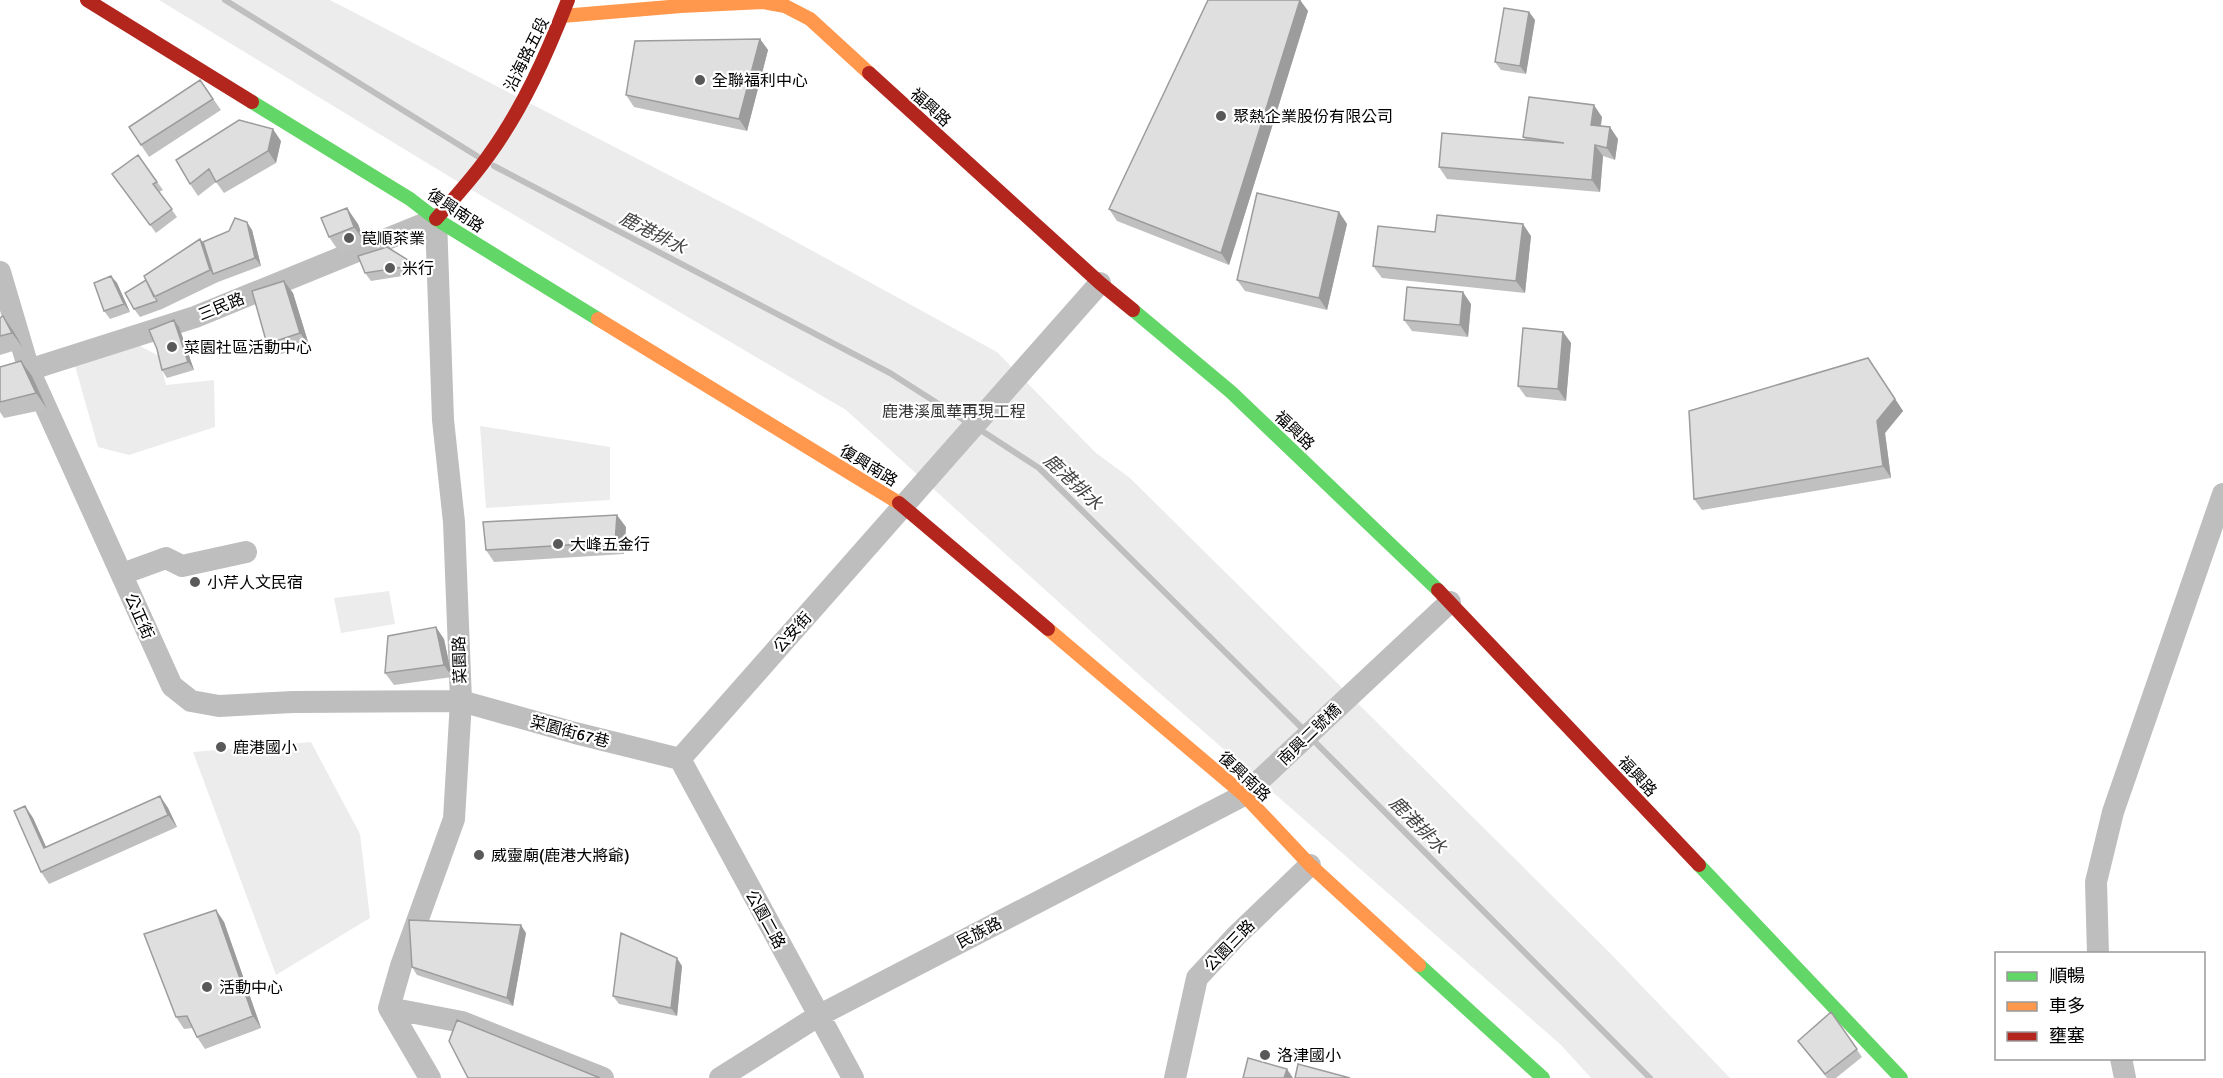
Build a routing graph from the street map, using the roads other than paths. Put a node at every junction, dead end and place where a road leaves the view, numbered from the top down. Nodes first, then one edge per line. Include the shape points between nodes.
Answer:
1 (87, 0) edge
2 (568, 0) edge
3 (784, 3) edge
4 (562, 16) junction
5 (436, 219) junction
6 (0, 272) edge
7 (1100, 283) junction
8 (29, 370) junction
9 (0, 379) edge
10 (2223, 494) edge
11 (904, 506) junction
12 (246, 552) dead end
13 (122, 574) junction
14 (1450, 602) junction
15 (461, 701) junction
16 (680, 759) junction
17 (1244, 795) junction
18 (1310, 865) junction
19 (2098, 952) edge
20 (388, 1008) junction
21 (818, 1016) junction
22 (2121, 1060) edge
23 (430, 1078) edge
24 (603, 1078) edge
25 (720, 1078) edge
26 (854, 1078) edge
27 (1175, 1078) edge
28 (1543, 1078) edge
29 (1901, 1078) edge
30 (2125, 1078) edge

1 - 5 street, 復興南路 via 410,199
2 - 4 street, 沿海路五段
3 - 4 street, 福興路 via 681,6
3 - 7 street, 福興路 via 810,19
4 - 5 street, 沿海路五段 via 510,121 476,172
5 - 8 street, 三民路 via 195,317
5 - 11 street, 復興南路
5 - 15 street, 菜園路 via 443,420 454,522
6 - 8 street, 公正街
7 - 11 street, 公安街
7 - 14 street, 福興路 via 1231,392
8 - 9 street, 三民路
8 - 13 street, 公正街
10 - 19 street via 2113,812 2096,882
11 - 16 street, 公安街
11 - 17 street, 復興南路
12 - 13 street via 182,566 166,558
13 - 15 street, 公正街 via 172,686 191,701 219,706
14 - 17 street, 南興二號橋
14 - 29 street, 福興路
15 - 16 street, 菜園街67巷
15 - 20 street, 菜園路 via 454,819
16 - 21 street, 公園二路
17 - 18 street, 復興南路
17 - 21 street, 民族路
18 - 27 street, 公園三路 via 1197,978
18 - 28 street, 復興南路
20 - 23 street
20 - 24 street via 462,1022
21 - 25 street, 民族路
21 - 26 street, 公園二路
22 - 30 street

